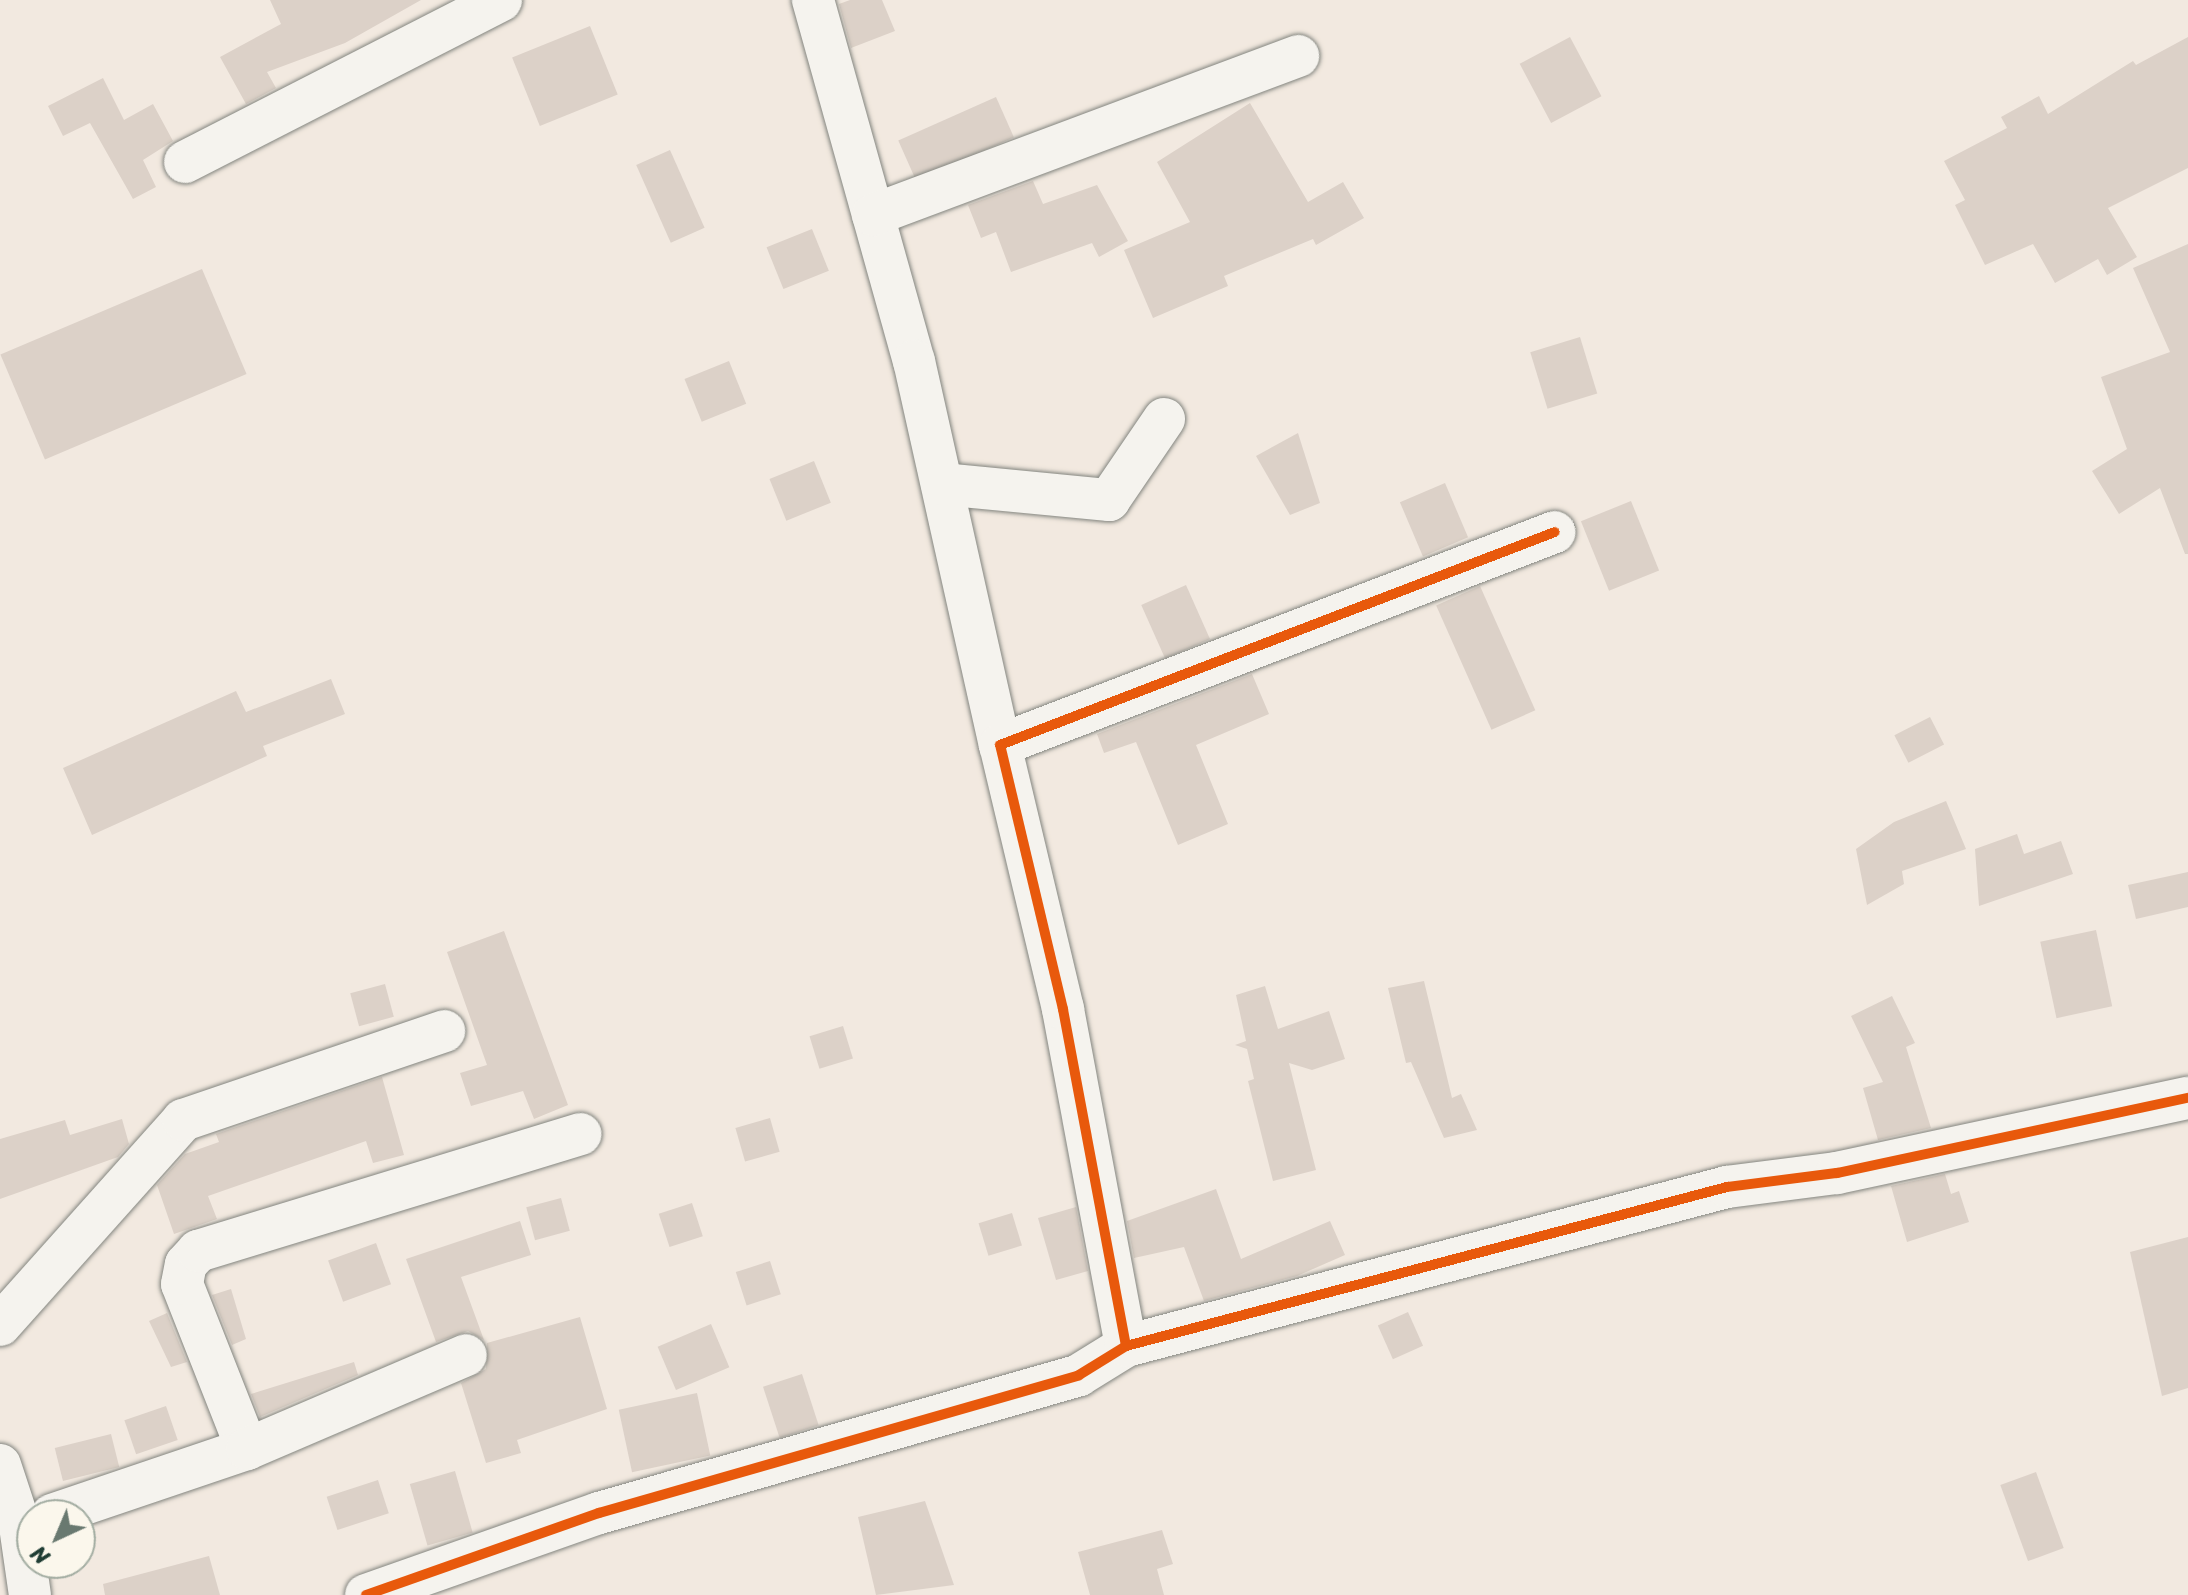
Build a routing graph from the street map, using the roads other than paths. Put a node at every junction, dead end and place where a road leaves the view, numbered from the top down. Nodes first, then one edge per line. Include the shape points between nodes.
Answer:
1 (501, 0) edge
2 (813, 0) edge
3 (1298, 56) dead end
4 (185, 162) dead end
5 (873, 215) junction
6 (1164, 419) dead end
7 (942, 484) junction
8 (1555, 532) dead end
9 (1000, 745) junction
10 (444, 1031) dead end
11 (2188, 1098) edge
12 (581, 1134) dead end
13 (0, 1325) edge
14 (1126, 1346) junction
15 (466, 1355) dead end
16 (247, 1449) junction
17 (0, 1465) edge
18 (21, 1499) edge
19 (96, 1500) edge
20 (366, 1595) edge

1 - 4 street
2 - 5 street
3 - 5 street
5 - 7 street
6 - 7 street via 1109,500
7 - 9 street
8 - 9 street
9 - 14 street via 1063,1009
10 - 13 street via 183,1120
11 - 14 street via 1837,1173 1727,1187
12 - 16 street via 198,1251 186,1264 182,1284
14 - 20 street via 1079,1375 599,1513
15 - 16 street
16 - 19 street
17 - 18 street

